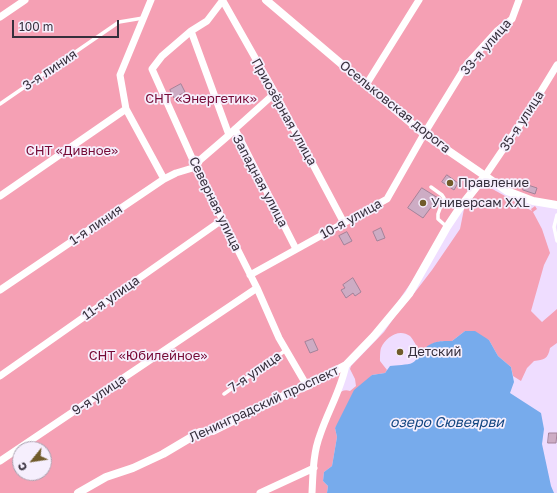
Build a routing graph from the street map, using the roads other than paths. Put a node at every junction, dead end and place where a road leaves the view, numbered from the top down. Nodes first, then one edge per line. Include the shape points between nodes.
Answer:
1 (25, 0) edge
2 (151, 0) edge
3 (266, 0) edge
4 (419, 0) edge
5 (519, 0) edge
6 (223, 1) edge
7 (0, 17) edge
8 (143, 18) junction
9 (191, 31) junction
10 (557, 65) edge
11 (366, 85) junction
12 (275, 93) junction
13 (0, 104) edge
14 (126, 109) junction
15 (235, 129) junction
16 (424, 134) junction
17 (229, 135) junction
18 (196, 167) junction
19 (485, 176) junction
20 (164, 179) junction
21 (431, 187) dead end
22 (0, 196) edge
23 (557, 205) edge
24 (557, 215) edge
25 (222, 220) junction
26 (344, 223) junction
27 (447, 227) junction
28 (557, 241) edge
29 (296, 249) junction
30 (250, 275) junction
31 (257, 288) junction
32 (0, 290) edge
33 (286, 350) junction
34 (346, 365) junction
35 (0, 376) edge
36 (308, 386) junction
37 (224, 394) dead end
38 (0, 461) edge
39 (314, 468) junction
40 (78, 493) edge
41 (260, 493) edge
42 (312, 493) edge

1 - 7 street
2 - 8 street
3 - 11 street, Осельковская дорога
4 - 11 street
5 - 16 street, 33-я улица via 512,19 497,31 467,64
6 - 9 street via 207,21
6 - 12 street, Приозёрная улица
8 - 13 lane, 3-я линия via 119,22
8 - 14 street via 120,75
9 - 17 street, Западная улица
9 - 18 street, Северная улица via 162,56 152,69
10 - 19 street, 35-я улица
11 - 16 street, Осельковская дорога
12 - 15 street
12 - 26 street, Приозёрная улица
14 - 20 street
14 - 22 street
15 - 17 street, Западная улица
15 - 29 street, Западная улица
16 - 19 street, Осельковская дорога
16 - 26 street, 10-я улица via 387,199
17 - 18 street via 200,160
18 - 20 street, 1-я линия
18 - 25 street, Северная улица
19 - 23 street, Осельковская дорога via 533,202
19 - 27 street, Ленинградский проспект
20 - 32 street, 1-я линия
21 - 27 lane via 444,198 438,219
24 - 28 lane via 554,227
25 - 30 street, Северная улица
25 - 35 street, 11-я улица
26 - 29 street, 10-я улица
27 - 34 street, Ленинградский проспект via 409,294
29 - 30 street, 10-я улица
30 - 31 street, Северная улица
31 - 33 street, Северная улица
31 - 38 street, 9-я улица
33 - 36 street, Северная улица
33 - 37 lane, 7-я улица
34 - 36 street, Ленинградский проспект
34 - 39 street via 343,379 319,436
36 - 40 street, Ленинградский проспект via 213,431 200,432 163,454 106,477
39 - 41 street
39 - 42 street

